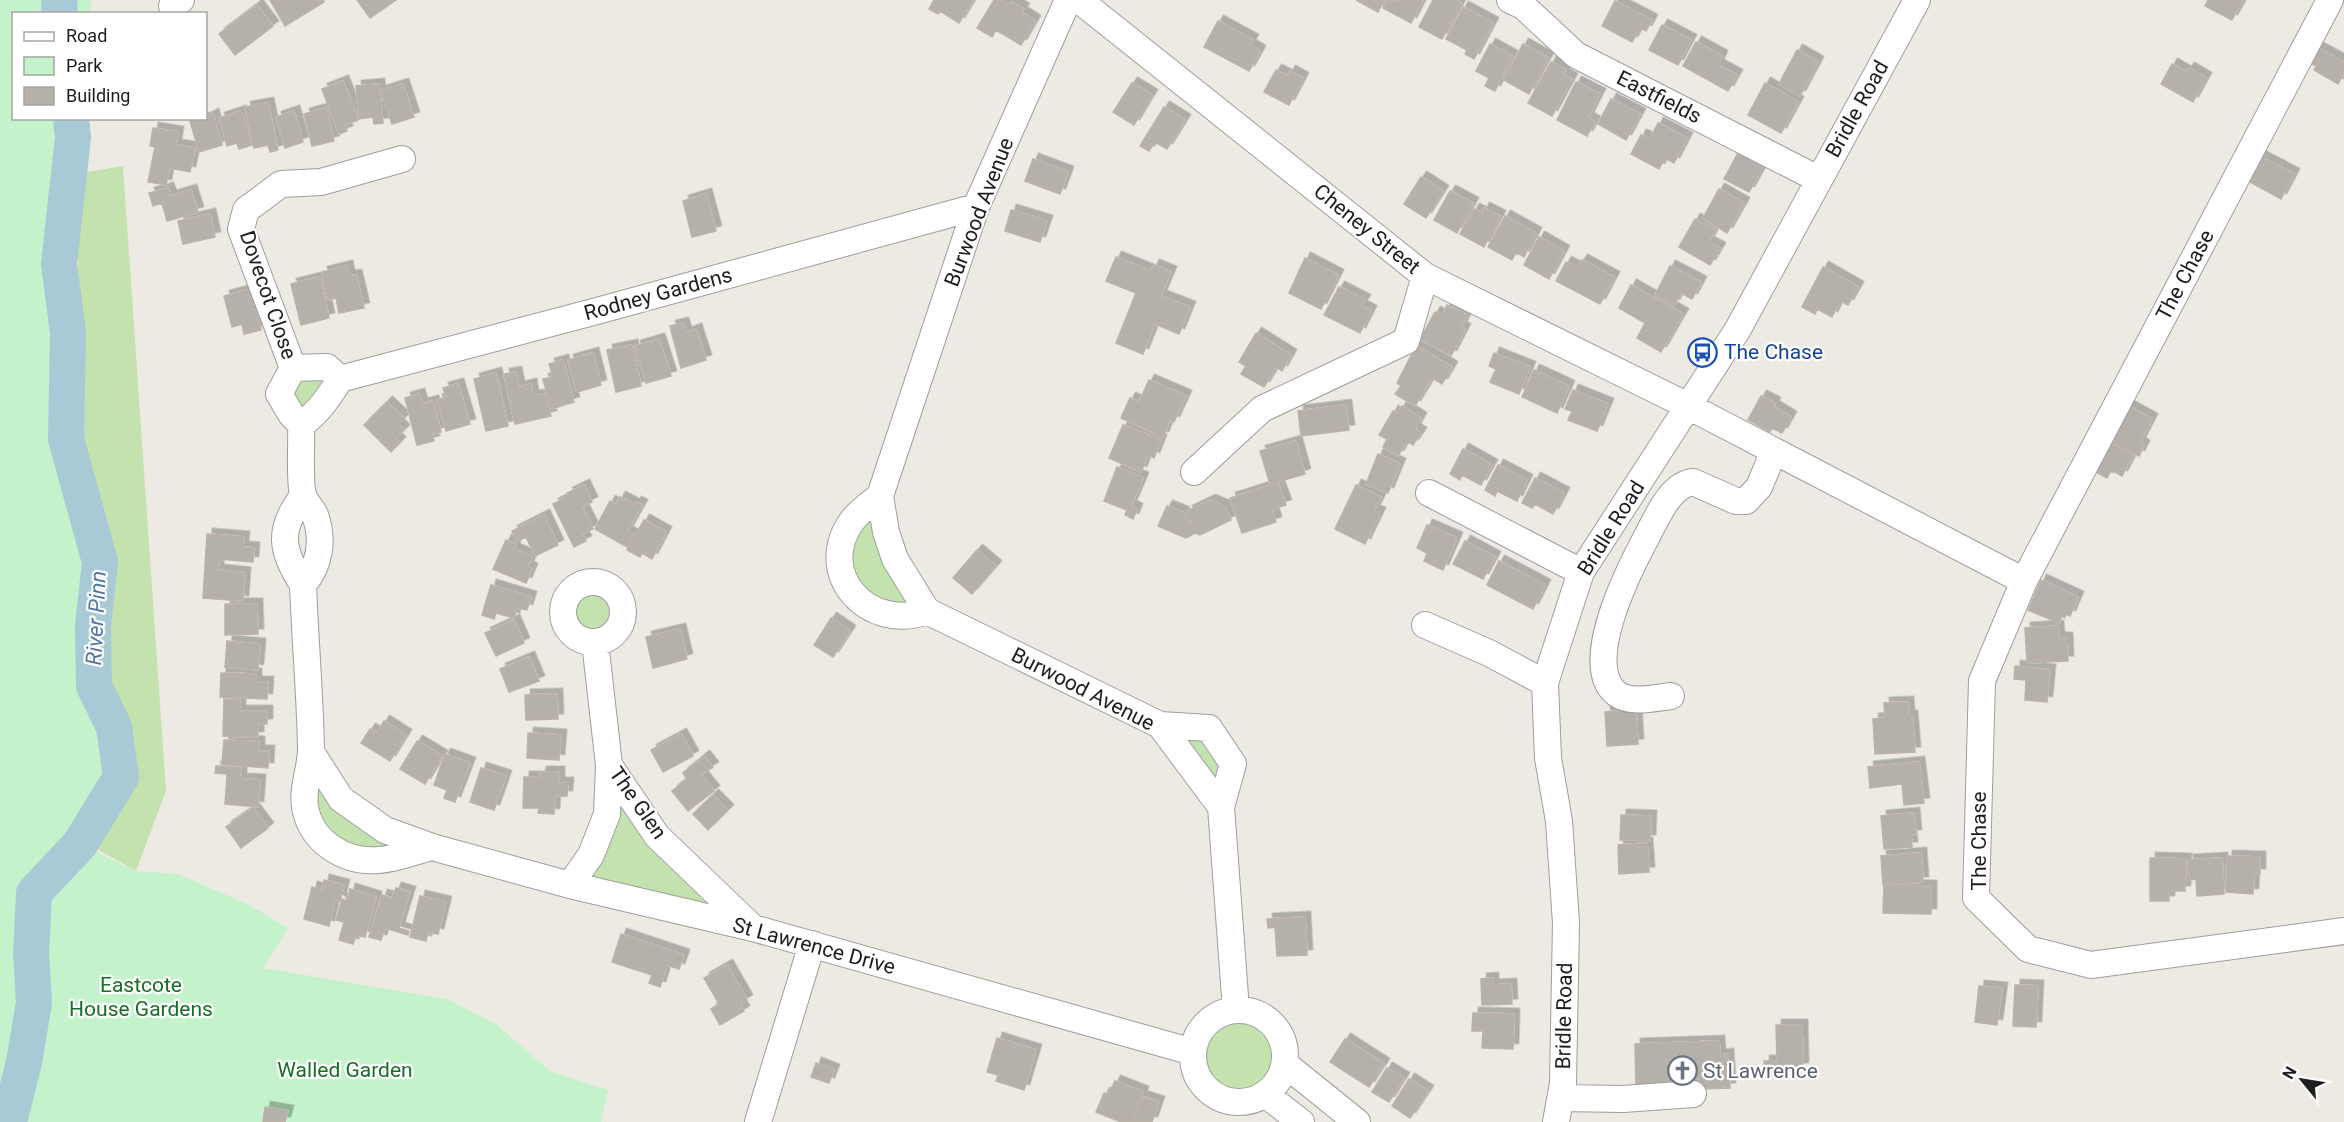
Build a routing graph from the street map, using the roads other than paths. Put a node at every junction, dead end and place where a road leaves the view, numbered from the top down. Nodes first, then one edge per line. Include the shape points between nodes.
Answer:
1 (1068, 0) edge
2 (1079, 0) edge
3 (1510, 0) edge
4 (1917, 0) edge
5 (2330, 0) edge
6 (402, 159) dead end
7 (1818, 179) junction
8 (976, 207) junction
9 (1425, 276) junction
10 (293, 368) junction
11 (340, 379) junction
12 (1688, 406) junction
13 (301, 425) junction
14 (1774, 450) junction
15 (1194, 472) dead end
16 (1429, 493) dead end
17 (303, 496) junction
18 (880, 496) junction
19 (1581, 573) junction
20 (2024, 581) junction
21 (303, 585) junction
22 (927, 611) junction
23 (1425, 625) dead end
24 (595, 642) dead end
25 (1545, 683) junction
26 (1671, 696) dead end
27 (1160, 725) junction
28 (311, 752) junction
29 (609, 765) junction
30 (1221, 807) junction
31 (432, 847) junction
32 (570, 885) junction
33 (753, 928) junction
34 (2344, 931) edge
35 (812, 945) junction
36 (1236, 1010) junction
37 (1193, 1052) junction
38 (1285, 1064) junction
39 (1265, 1094) junction
40 (1693, 1094) dead end
41 (1558, 1110) edge
42 (758, 1122) edge
43 (1301, 1122) edge
44 (1357, 1122) edge

1 - 8 street, Burwood Avenue
2 - 9 street, Cheney Street
3 - 7 street, Eastfields via 1523,6 1576,55
4 - 7 street, Bridle Road
5 - 20 street, The Chase
6 - 10 street, Dovecot Close via 321,182 281,184 246,210 241,230
7 - 12 street, Bridle Road via 1738,329
8 - 11 street, Rodney Gardens
8 - 18 street, Burwood Avenue
9 - 12 street, Cheney Street
9 - 15 street via 1406,341 1262,409
10 - 11 street via 327,367
10 - 13 street via 279,394
11 - 13 street via 315,415
12 - 14 street
12 - 19 street, Bridle Road
13 - 17 street
14 - 20 street
14 - 26 street via 1759,487 1746,501 1736,501 1694,482 1675,491 1632,565 1612,611 1605,640 1608,683 1618,694 1632,699
16 - 19 street
17 - 21 street via 315,514 320,536 315,565
17 - 21 street via 291,512 285,548
18 - 22 street, Burwood Avenue via 895,559
18 - 22 street via 851,522 839,556 842,573 861,604 877,613 914,616
19 - 25 street, Bridle Road
20 - 34 street, The Chase via 1982,681 1976,898 2028,949 2091,965
21 - 28 street
22 - 27 street, Burwood Avenue
23 - 25 street
24 - 29 street, The Glen
25 - 41 street, Bridle Road via 1548,758 1559,820 1566,923 1563,1083
27 - 30 street, Burwood Avenue
27 - 30 street via 1209,728 1233,764
28 - 31 street, St Lawrence Drive via 341,799 385,830
28 - 31 street, St Lawrence Drive via 305,808 319,838 330,849 353,858 379,860
29 - 32 street via 607,814 591,855
29 - 33 street, The Glen via 657,836
30 - 36 street
31 - 32 street, St Lawrence Drive
32 - 33 street, St Lawrence Drive
33 - 35 street, St Lawrence Drive
35 - 37 street, St Lawrence Drive
35 - 42 street
36 - 37 street via 1208,1022 1197,1036
36 - 38 street via 1252,1011 1276,1028 1283,1041
37 - 39 street via 1198,1078 1212,1094 1235,1102 1251,1101
38 - 39 street via 1279,1079
38 - 44 street
39 - 43 street
40 - 41 street via 1623,1099

